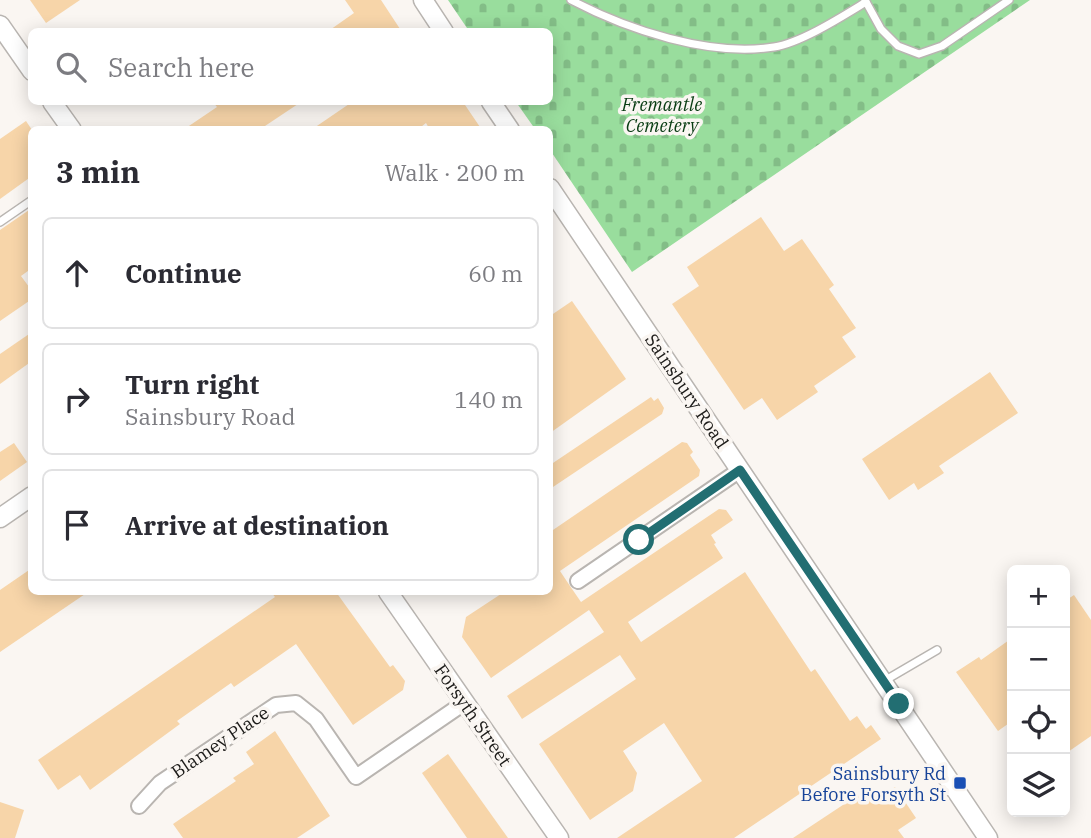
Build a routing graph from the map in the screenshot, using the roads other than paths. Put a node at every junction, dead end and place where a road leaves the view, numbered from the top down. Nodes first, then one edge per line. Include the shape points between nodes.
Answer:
1 (423, 0) edge
2 (571, 0) edge
3 (1009, 0) edge
4 (866, 1) edge
5 (0, 25) edge
6 (441, 28) edge
7 (28, 65) edge
8 (54, 105) edge
9 (493, 105) edge
10 (69, 126) edge
11 (507, 126) edge
12 (553, 192) edge
13 (28, 203) edge
14 (0, 222) edge
15 (740, 470) junction
16 (28, 499) edge
17 (0, 518) edge
18 (578, 581) dead end
19 (390, 595) edge
20 (937, 650) dead end
21 (884, 681) junction
22 (464, 703) junction
23 (139, 806) dead end
24 (559, 838) edge
25 (988, 838) edge

1 - 6 street
2 - 4 lane via 605,18 666,37 736,48 776,47 825,26
3 - 4 lane via 942,46 919,54 898,46 881,29
5 - 7 street
8 - 10 street
9 - 11 street
12 - 15 street, Sainsbury Road
13 - 14 lane
15 - 18 street
15 - 21 street, Sainsbury Road
16 - 17 street
19 - 22 street, Forsyth Street
20 - 21 lane
21 - 25 street, Sainsbury Road
22 - 23 street, Blamey Place via 356,777 316,719 296,703 276,705 160,783
22 - 24 street, Forsyth Street

